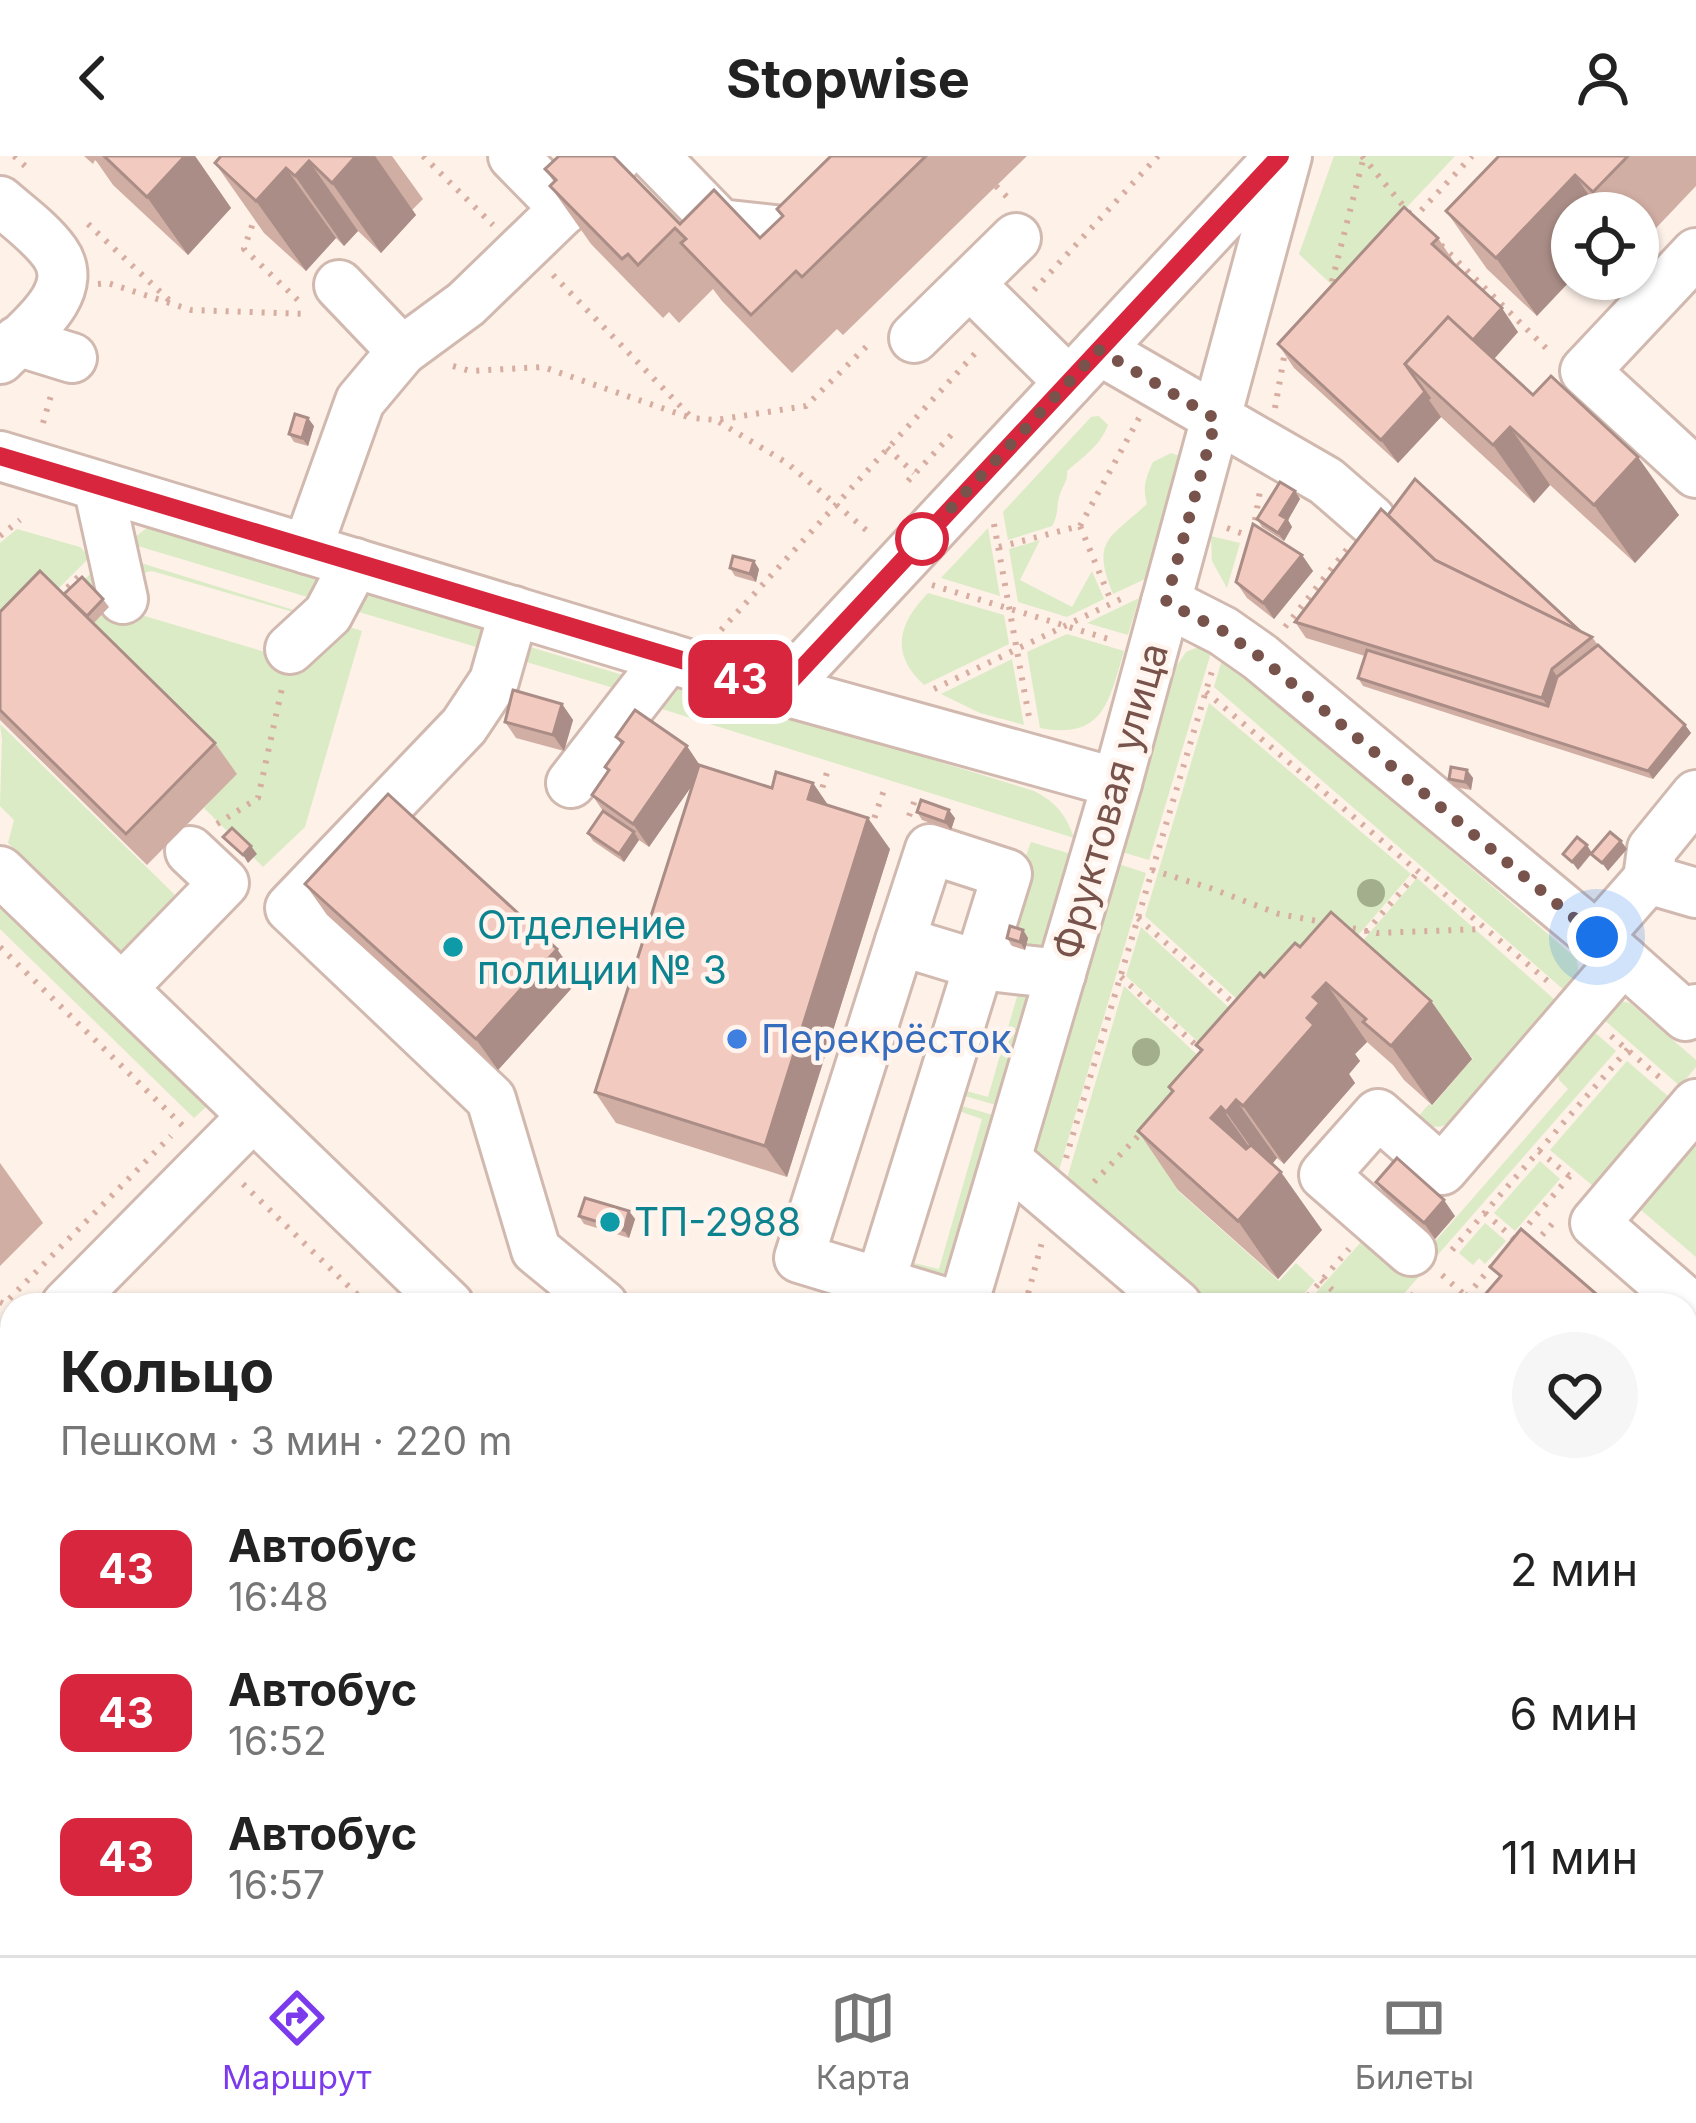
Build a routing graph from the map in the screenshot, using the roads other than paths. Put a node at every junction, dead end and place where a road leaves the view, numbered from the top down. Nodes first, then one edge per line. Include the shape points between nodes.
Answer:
1 (513, 156) edge
2 (619, 156) edge
3 (654, 156) edge
4 (881, 156) edge
5 (1283, 156) edge
6 (15, 186) edge
7 (566, 208) junction
8 (1014, 221) road end
9 (0, 243) edge
10 (1696, 253) edge
11 (64, 273) junction
12 (970, 284) junction
13 (326, 299) road end
14 (914, 338) dead end
15 (9, 350) edge
16 (402, 351) junction
17 (72, 358) dead end
18 (1084, 366) junction
19 (1216, 419) junction
20 (0, 456) edge
21 (1696, 473) edge
22 (98, 486) junction
23 (1371, 520) edge
24 (308, 549) junction
25 (355, 563) junction
26 (123, 599) dead end
27 (1148, 599) junction
28 (514, 611) junction
29 (290, 650) road end
30 (668, 658) junction
31 (782, 690) junction
32 (571, 783) dead end
33 (1117, 783) junction
34 (1696, 795) edge
35 (203, 838) road end
36 (0, 871) edge
37 (1648, 879) junction
38 (1696, 893) edge
39 (900, 941) junction
40 (1610, 948) junction
41 (979, 965) junction
42 (1061, 974) junction
43 (122, 988) junction
44 (1693, 1017) edge
45 (1695, 1106) edge
46 (253, 1116) junction
47 (1007, 1160) junction
48 (1419, 1255) road end
49 (880, 1283) junction
50 (78, 1293) edge
51 (437, 1293) edge
52 (588, 1293) edge
53 (914, 1293) edge
54 (967, 1293) edge
55 (1158, 1293) edge
56 (1675, 1293) edge

1 - 7 street
2 - 7 street
3 - 4 street via 720,224 801,233
5 - 18 street
5 - 19 street, Фруктовая улица
6 - 11 street
7 - 16 street via 466,304
8 - 12 street
9 - 11 street
10 - 21 street via 1585,371
11 - 15 street via 59,294
12 - 14 street
12 - 18 street via 1006,320
13 - 16 street
15 - 17 street
16 - 24 street via 360,401 361,460
18 - 19 street
18 - 31 street
19 - 23 street via 1326,481
19 - 27 street, Фруктовая улица
20 - 22 street
22 - 24 street
22 - 26 street
24 - 25 street
25 - 28 street
25 - 29 street via 328,614
27 - 33 street, Фруктовая улица
27 - 40 street via 1223,631 1260,657
28 - 30 street
28 - 52 street via 494,681 464,725 290,908 491,1099 536,1250
30 - 31 street
30 - 32 street
31 - 33 street
33 - 42 street, Фруктовая улица
34 - 37 street via 1652,849
35 - 43 street via 224,883
36 - 43 street
37 - 38 street
37 - 40 street
39 - 41 street
39 - 41 street via 930,849 1007,874
39 - 49 street via 799,1258
40 - 44 street
40 - 48 street via 1580,1010 1442,1170 1378,1114 1324,1174
41 - 42 street
41 - 49 street
42 - 47 street, Фруктовая улица
43 - 46 street
45 - 56 street via 1595,1223
46 - 50 street
46 - 51 street
47 - 54 street, Фруктовая улица
47 - 55 street via 1054,1226
49 - 53 street

